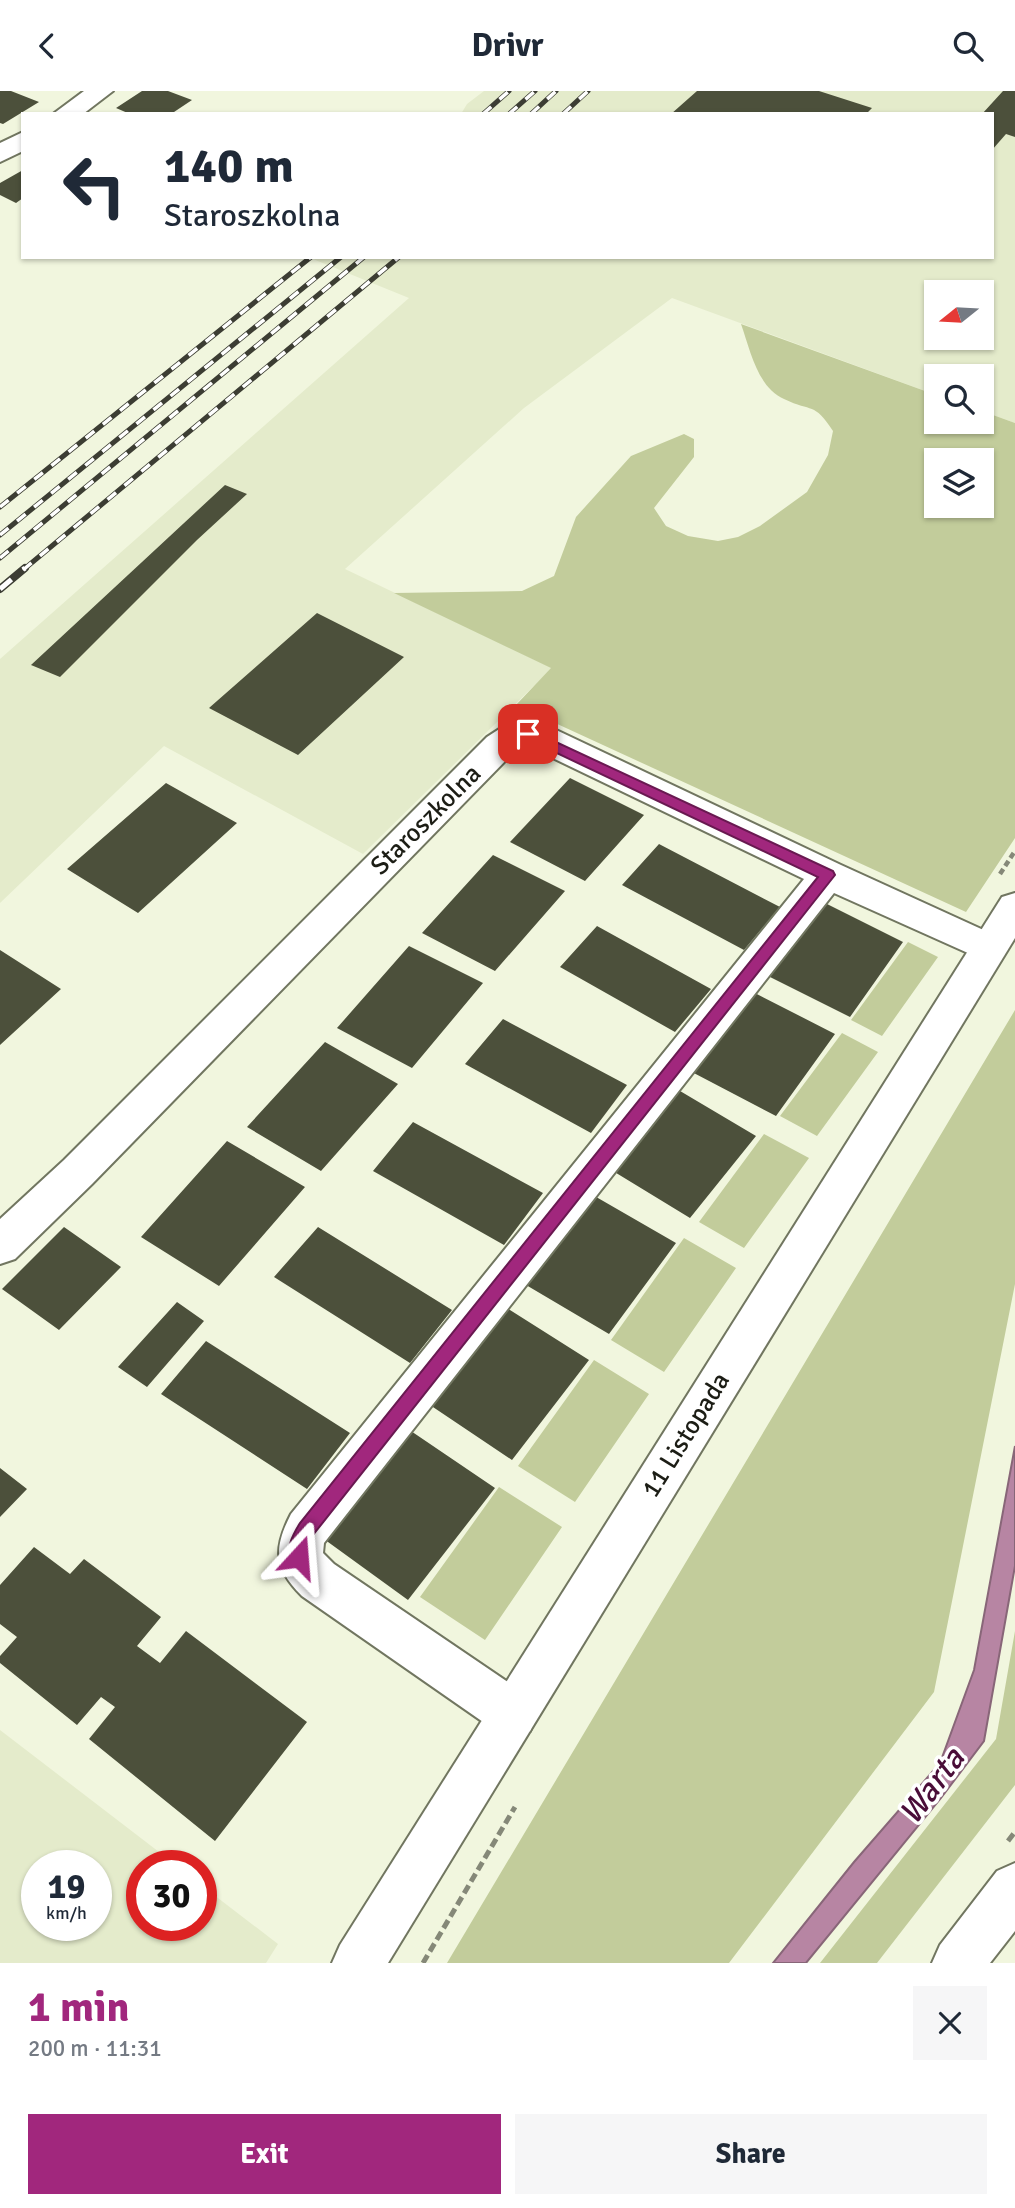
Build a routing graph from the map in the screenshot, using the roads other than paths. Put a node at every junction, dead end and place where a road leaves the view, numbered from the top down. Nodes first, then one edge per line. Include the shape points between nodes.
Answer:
1 (101, 91) edge
2 (68, 112) edge
3 (21, 141) edge
4 (0, 155) edge
5 (828, 875) junction
6 (1015, 907) edge
7 (988, 948) junction
8 (0, 1246) edge
9 (513, 1714) junction
10 (1015, 1889) edge
11 (358, 1963) edge
12 (958, 1963) edge

1 - 2 street
3 - 4 street
5 - 7 street, Staroszkolna
5 - 8 street, Staroszkolna via 540,737 528,734 506,739
5 - 9 street via 299,1542 299,1557 318,1580
6 - 7 street, 11 Listopada
7 - 9 street, 11 Listopada
9 - 11 street, 11 Listopada
10 - 12 street

